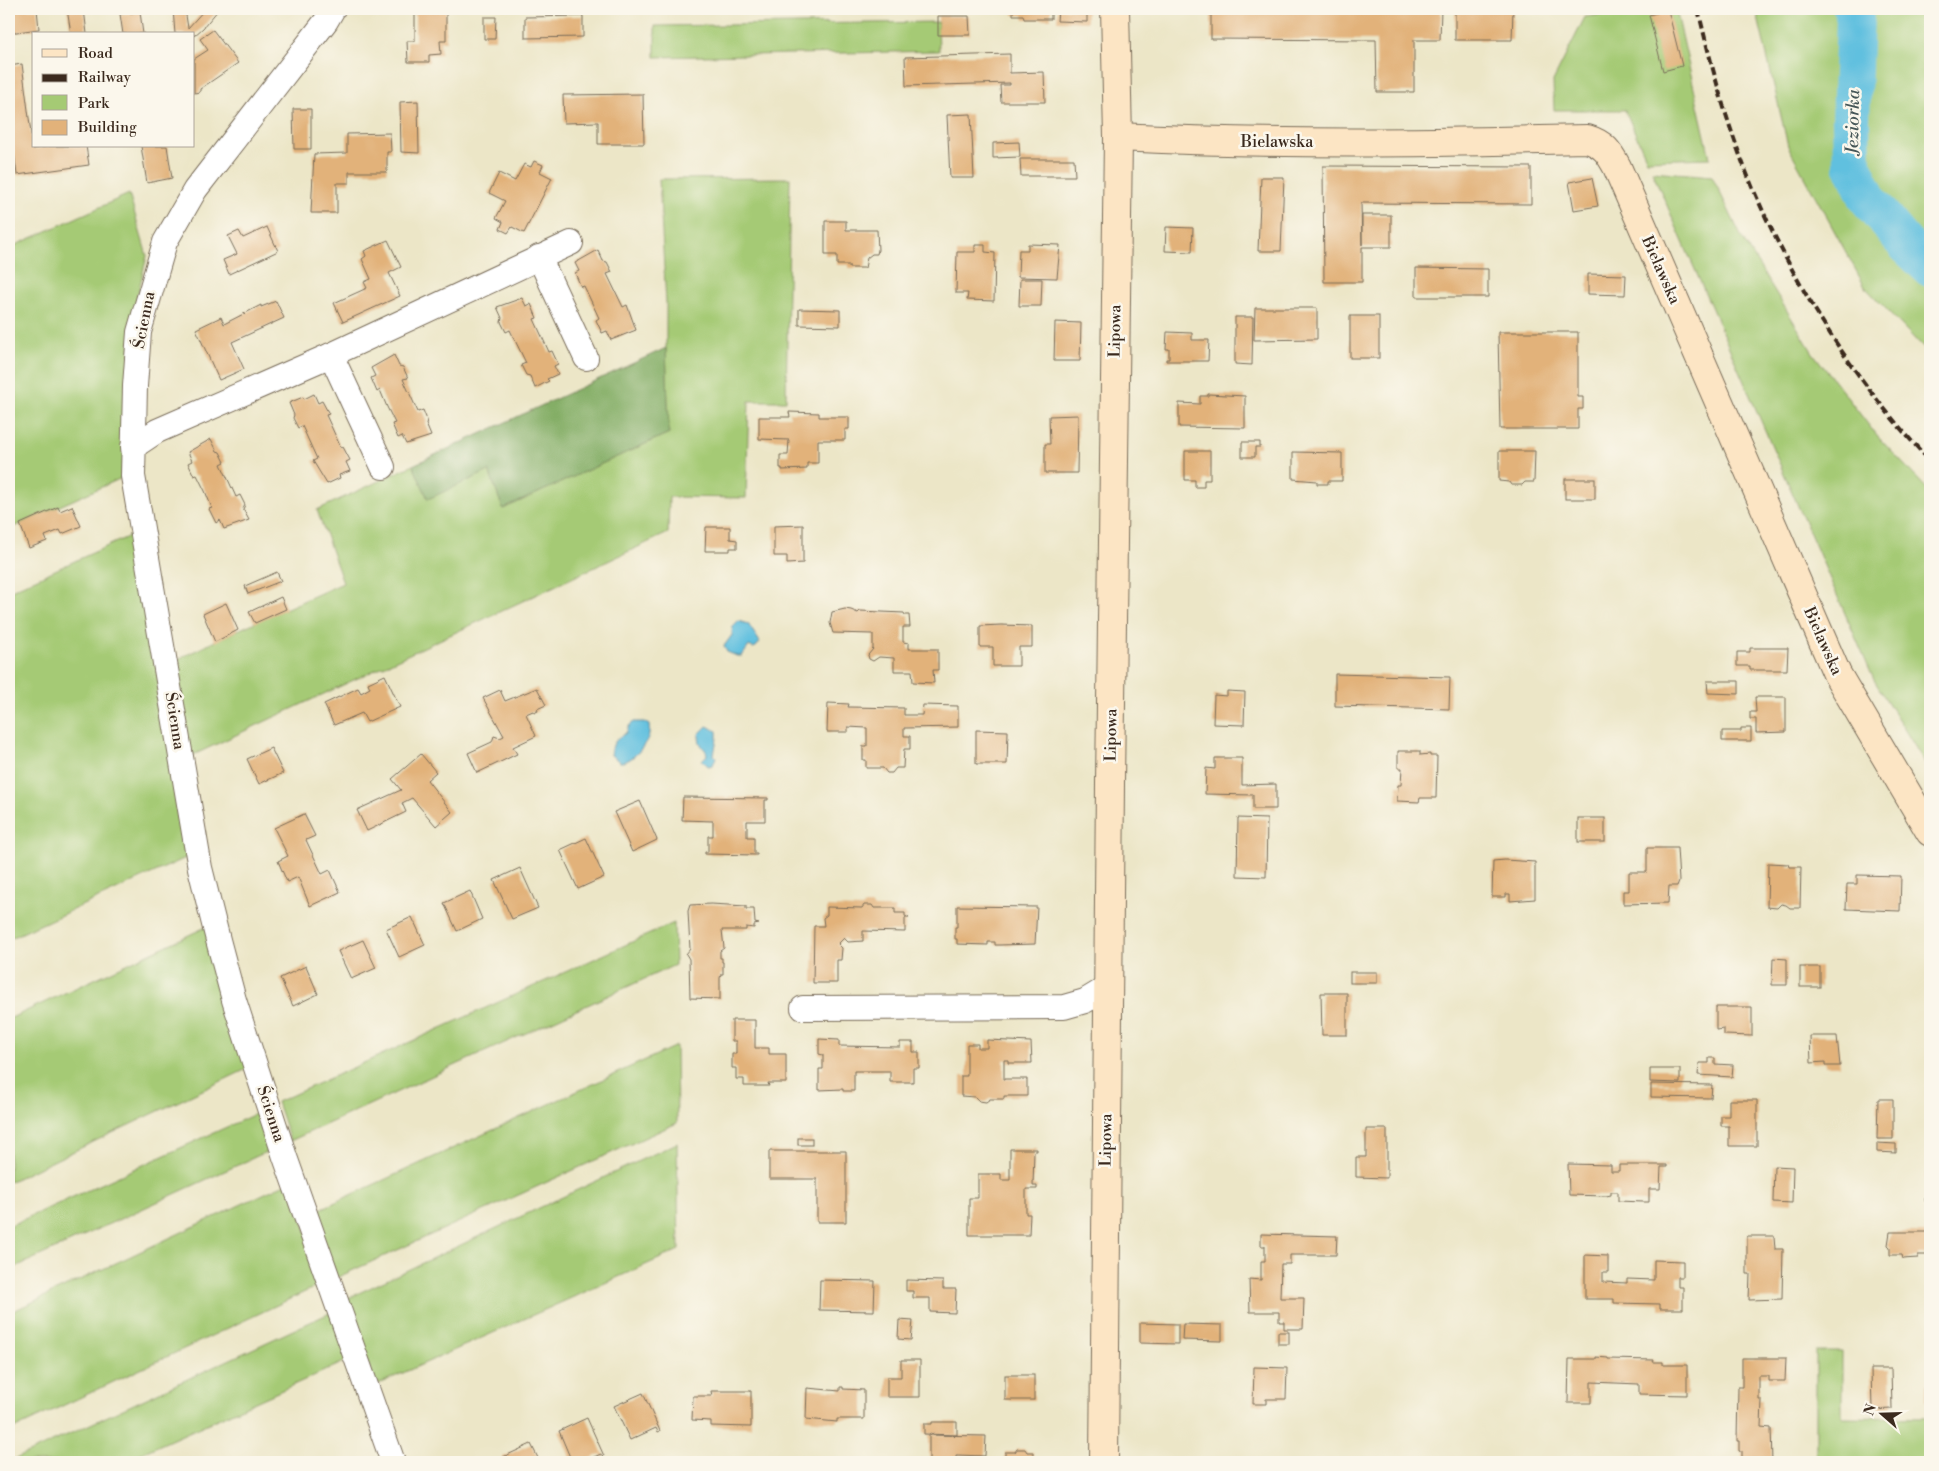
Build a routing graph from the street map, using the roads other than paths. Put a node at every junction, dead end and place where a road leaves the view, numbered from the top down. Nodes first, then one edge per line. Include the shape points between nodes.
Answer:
1 (333, 9) edge
2 (1115, 9) edge
3 (1118, 137) junction
4 (571, 243) dead end
5 (539, 257) junction
6 (331, 355) junction
7 (586, 358) dead end
8 (134, 446) junction
9 (383, 467) dead end
10 (1930, 832) edge
11 (1108, 987) junction
12 (803, 1008) dead end
13 (393, 1462) edge
14 (1104, 1462) edge

1 - 8 street, Ścienna via 195,190 165,242 139,332
2 - 3 street, Lipowa
3 - 10 street, Bielawska via 1248,143 1587,139 1603,145 1620,176 1837,674
3 - 11 street, Lipowa
4 - 5 street
5 - 6 street
5 - 7 street
6 - 8 street via 157,431
6 - 9 street
8 - 13 street, Ścienna via 133,476 200,868 234,1000 285,1157
11 - 12 street via 1085,1001 1064,1007
11 - 14 street, Lipowa

